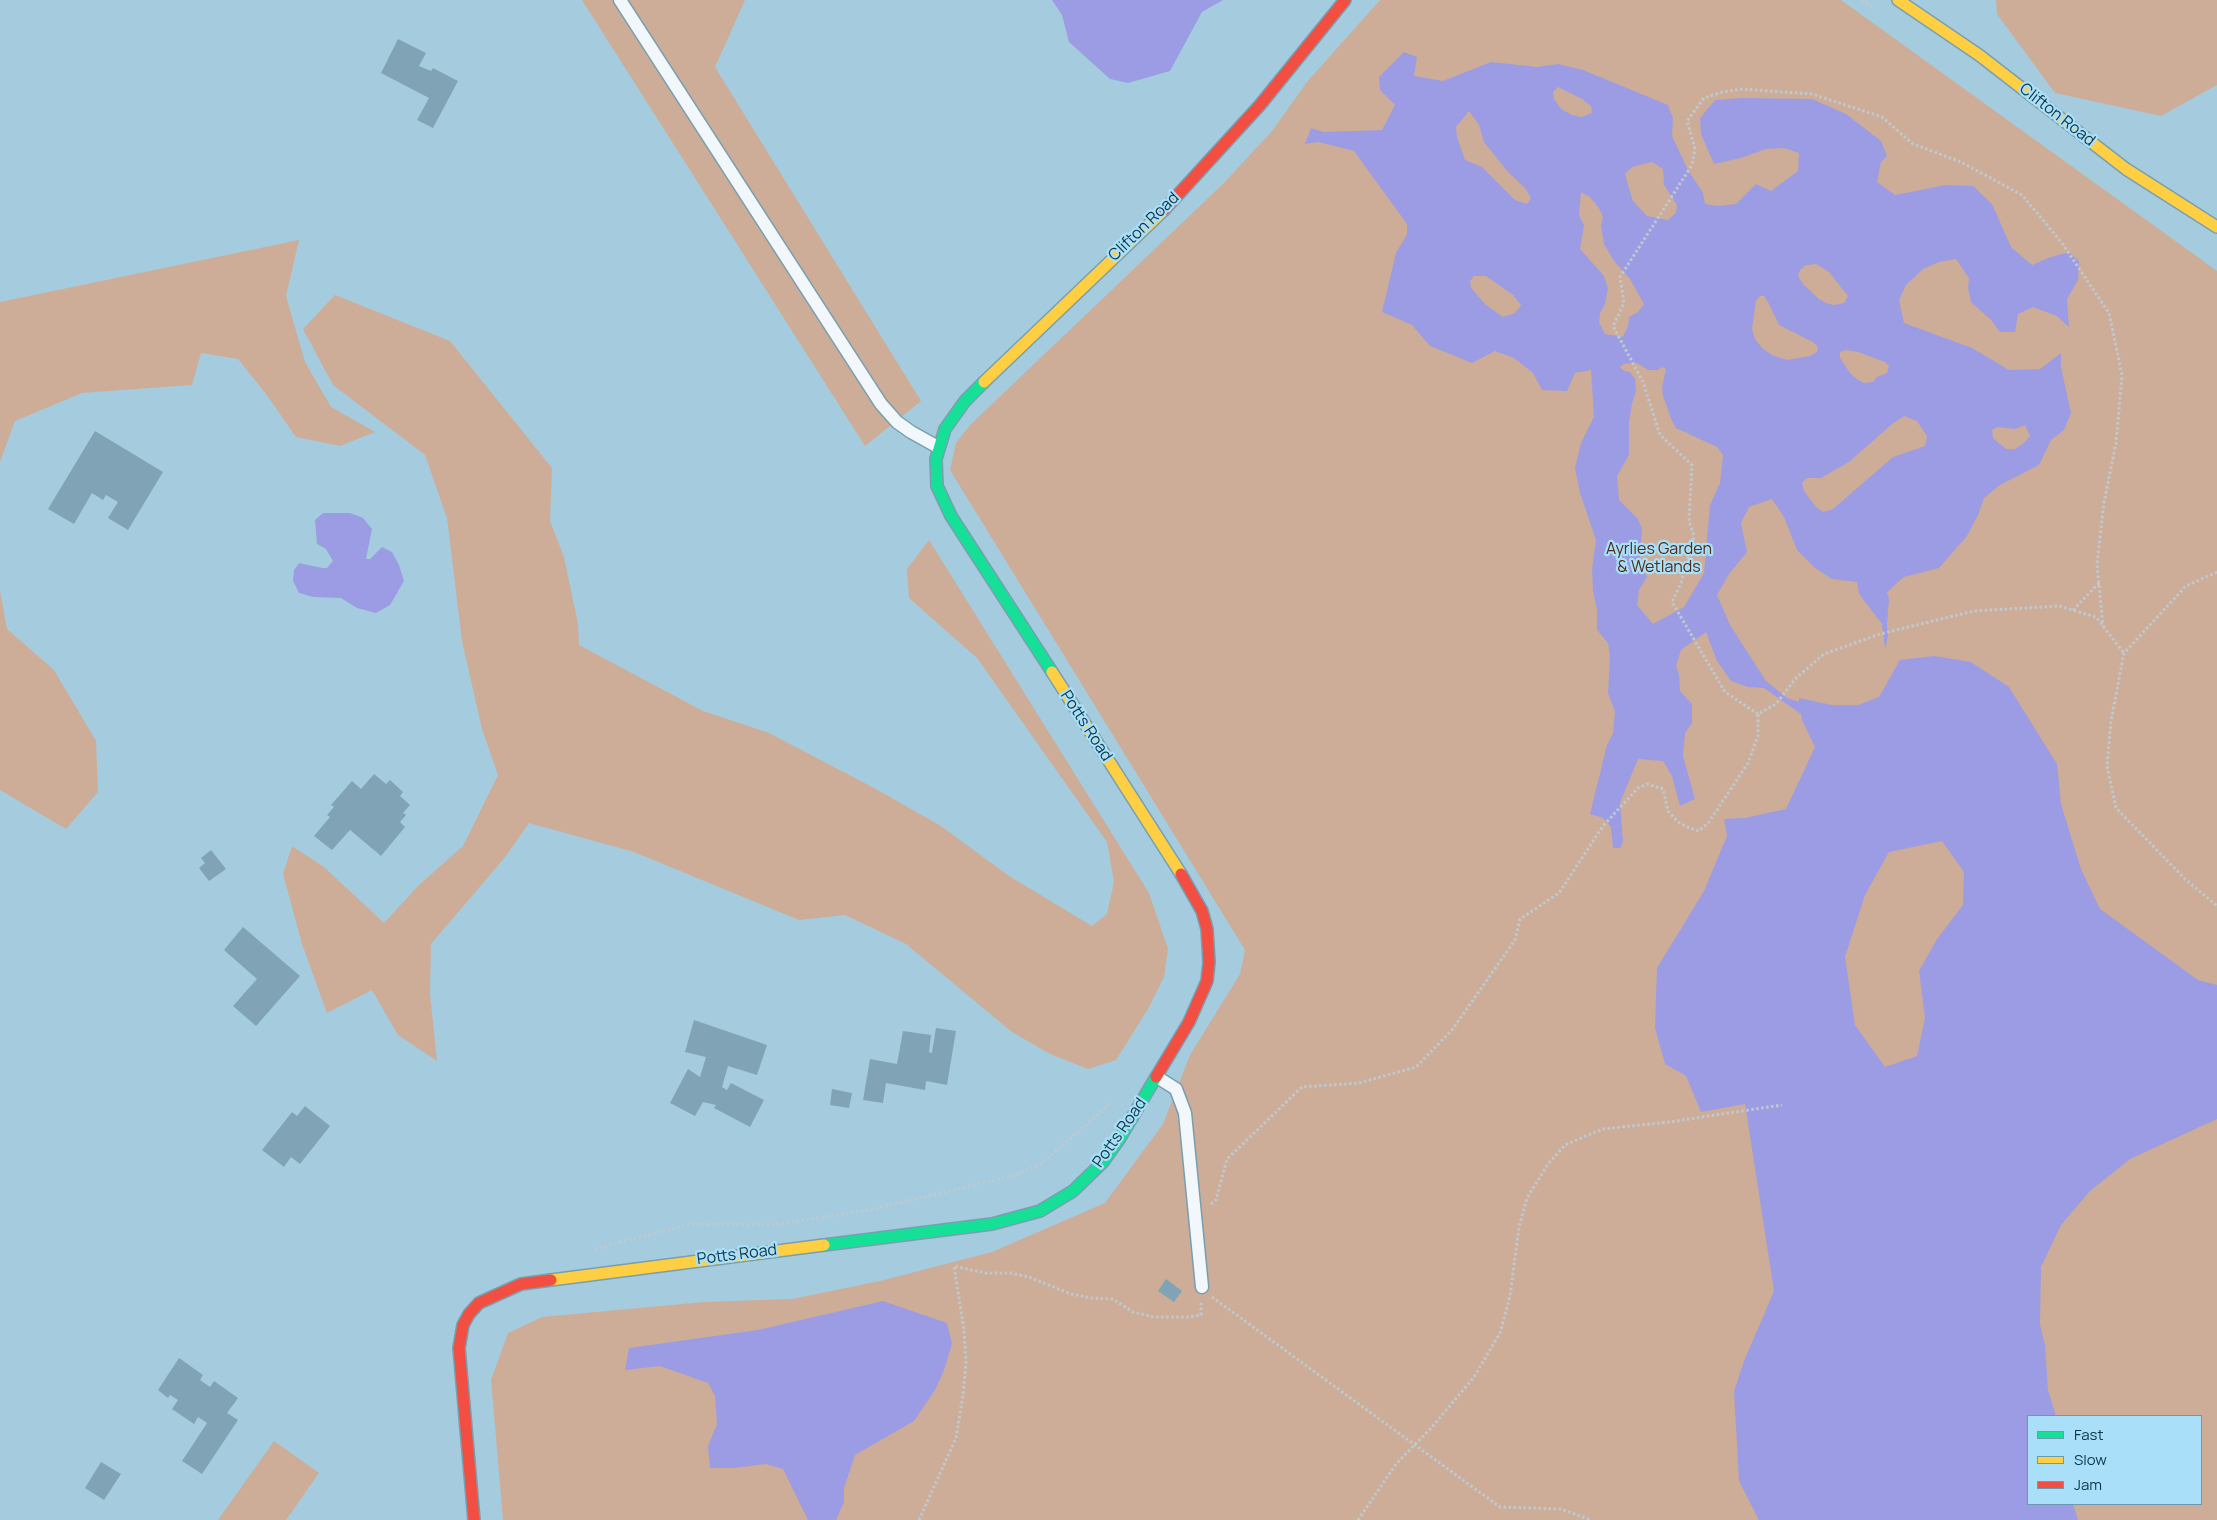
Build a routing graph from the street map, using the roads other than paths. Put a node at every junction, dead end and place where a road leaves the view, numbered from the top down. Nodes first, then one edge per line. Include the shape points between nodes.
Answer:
1 (620, 0) edge
2 (1345, 0) edge
3 (1898, 0) edge
4 (2217, 227) edge
5 (938, 447) junction
6 (1157, 1077) junction
7 (1202, 1287) road end
8 (474, 1520) edge

1 - 5 lane via 882,404 904,427
2 - 5 street, Clifton Road via 1260,106 1167,206 965,401 948,424
3 - 4 street, Clifton Road via 1978,55 2126,169
5 - 6 street, Potts Road via 937,486 951,516 1173,860 1202,911 1209,945 1207,981 1189,1022
6 - 7 lane via 1176,1089 1186,1113
6 - 8 street, Potts Road via 1102,1162 1073,1191 1040,1211 992,1224 531,1283 505,1290 479,1303 463,1325 459,1348

